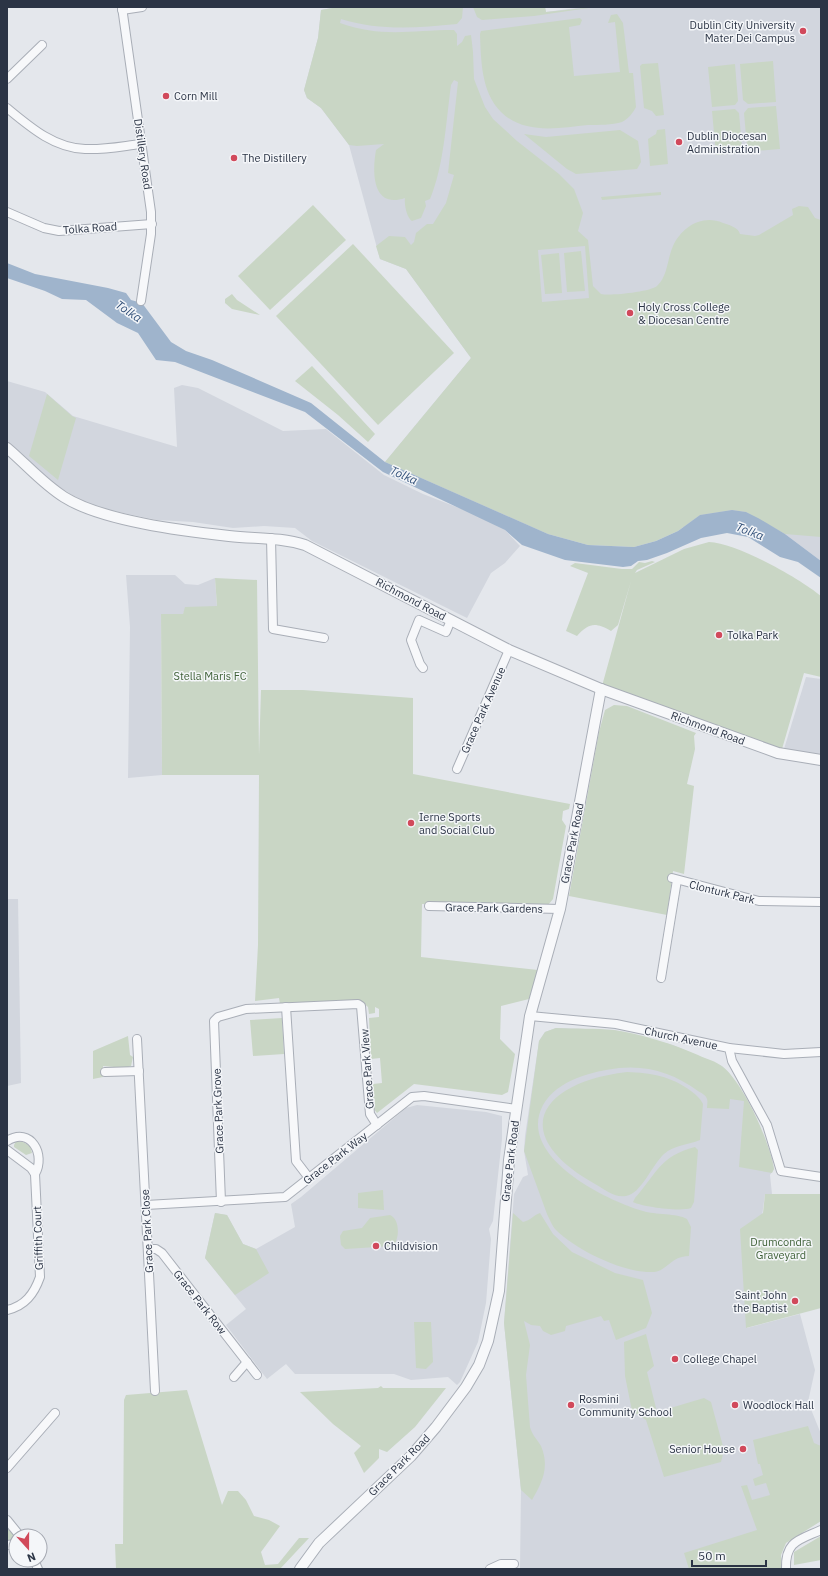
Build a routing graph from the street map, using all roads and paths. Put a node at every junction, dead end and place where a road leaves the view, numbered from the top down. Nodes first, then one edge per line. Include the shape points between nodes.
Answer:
1 (142, 7) edge
2 (122, 8) edge
3 (42, 45) dead end
4 (7, 79) edge
5 (7, 108) edge
6 (141, 144) junction
7 (7, 212) edge
8 (152, 224) junction
9 (141, 301) dead end
10 (7, 448) edge
11 (271, 538) junction
12 (451, 620) junction
13 (324, 638) dead end
14 (509, 650) junction
15 (423, 668) dead end
16 (601, 689) junction
17 (821, 760) edge
18 (457, 769) dead end
19 (821, 902) edge
20 (429, 906) dead end
21 (560, 909) junction
22 (661, 978) dead end
23 (286, 1008) junction
24 (530, 1016) junction
25 (137, 1039) dead end
26 (730, 1048) junction
27 (821, 1052) edge
28 (139, 1071) junction
29 (105, 1072) dead end
30 (516, 1110) junction
31 (377, 1125) junction
32 (7, 1141) edge
33 (7, 1150) edge
34 (35, 1174) junction
35 (309, 1178) junction
36 (821, 1178) edge
37 (221, 1202) junction
38 (146, 1206) junction
39 (149, 1249) junction
40 (7, 1310) edge
41 (247, 1362) junction
42 (257, 1375) dead end
43 (234, 1377) dead end
44 (155, 1391) dead end
45 (55, 1413) dead end
46 (7, 1468) edge
47 (7, 1520) edge
48 (14, 1528) edge
49 (821, 1530) edge
50 (514, 1564) dead end
51 (300, 1569) edge
52 (490, 1569) edge
53 (786, 1569) edge

1 - 2 street
2 - 6 street, Distillery Road
3 - 4 street
5 - 6 street via 44,136 70,148
6 - 8 street, Distillery Road
7 - 8 street, Tolka Road via 44,228 59,231
8 - 9 street, Distillery Road
10 - 11 street, Richmond Road via 53,489 71,501 89,508 121,518 186,530
11 - 12 street, Richmond Road via 305,545
11 - 13 street via 273,629
12 - 14 street, Richmond Road
12 - 15 street via 446,632 420,620 411,640
14 - 16 street, Richmond Road
14 - 18 street, Grace Park Avenue
16 - 17 street, Richmond Road via 778,753
16 - 21 street, Grace Park Road
19 - 22 street, Clonturk Park via 759,901 674,879
20 - 21 street, Grace Park Gardens
21 - 24 street, Grace Park Road
23 - 31 street, Grace Park View via 358,1004 361,1006 370,1114
23 - 35 street via 296,1161
23 - 37 street, Grace Park Grove via 246,1009 218,1017 214,1021
24 - 26 street, Church Avenue via 616,1024
24 - 30 street, Grace Park Road
25 - 28 street, Grace Park Close
26 - 27 street via 784,1054
26 - 36 street, Church Avenue via 732,1061 766,1125 779,1158 781,1171
28 - 29 street
28 - 38 street, Grace Park Close
30 - 31 street, Grace Park Way via 417,1096 412,1097
30 - 51 street, Grace Park Road via 509,1160 499,1291 488,1341 479,1365 462,1393 411,1456 319,1543
31 - 35 street, Grace Park Way
32 - 34 street, Griffith Court via 18,1136 33,1142 38,1151 38,1168
33 - 34 street
34 - 40 street, Griffith Court via 40,1277 35,1291 16,1308
35 - 37 street, Grace Park Way via 285,1197
37 - 38 street, Grace Park Way
38 - 39 street, Grace Park Close
39 - 41 street, Grace Park Row via 162,1252
39 - 44 street, Grace Park Close
41 - 42 street, Grace Park Row
41 - 43 street
45 - 46 street
47 - 48 street
49 - 53 street via 789,1547
50 - 52 street via 501,1564

